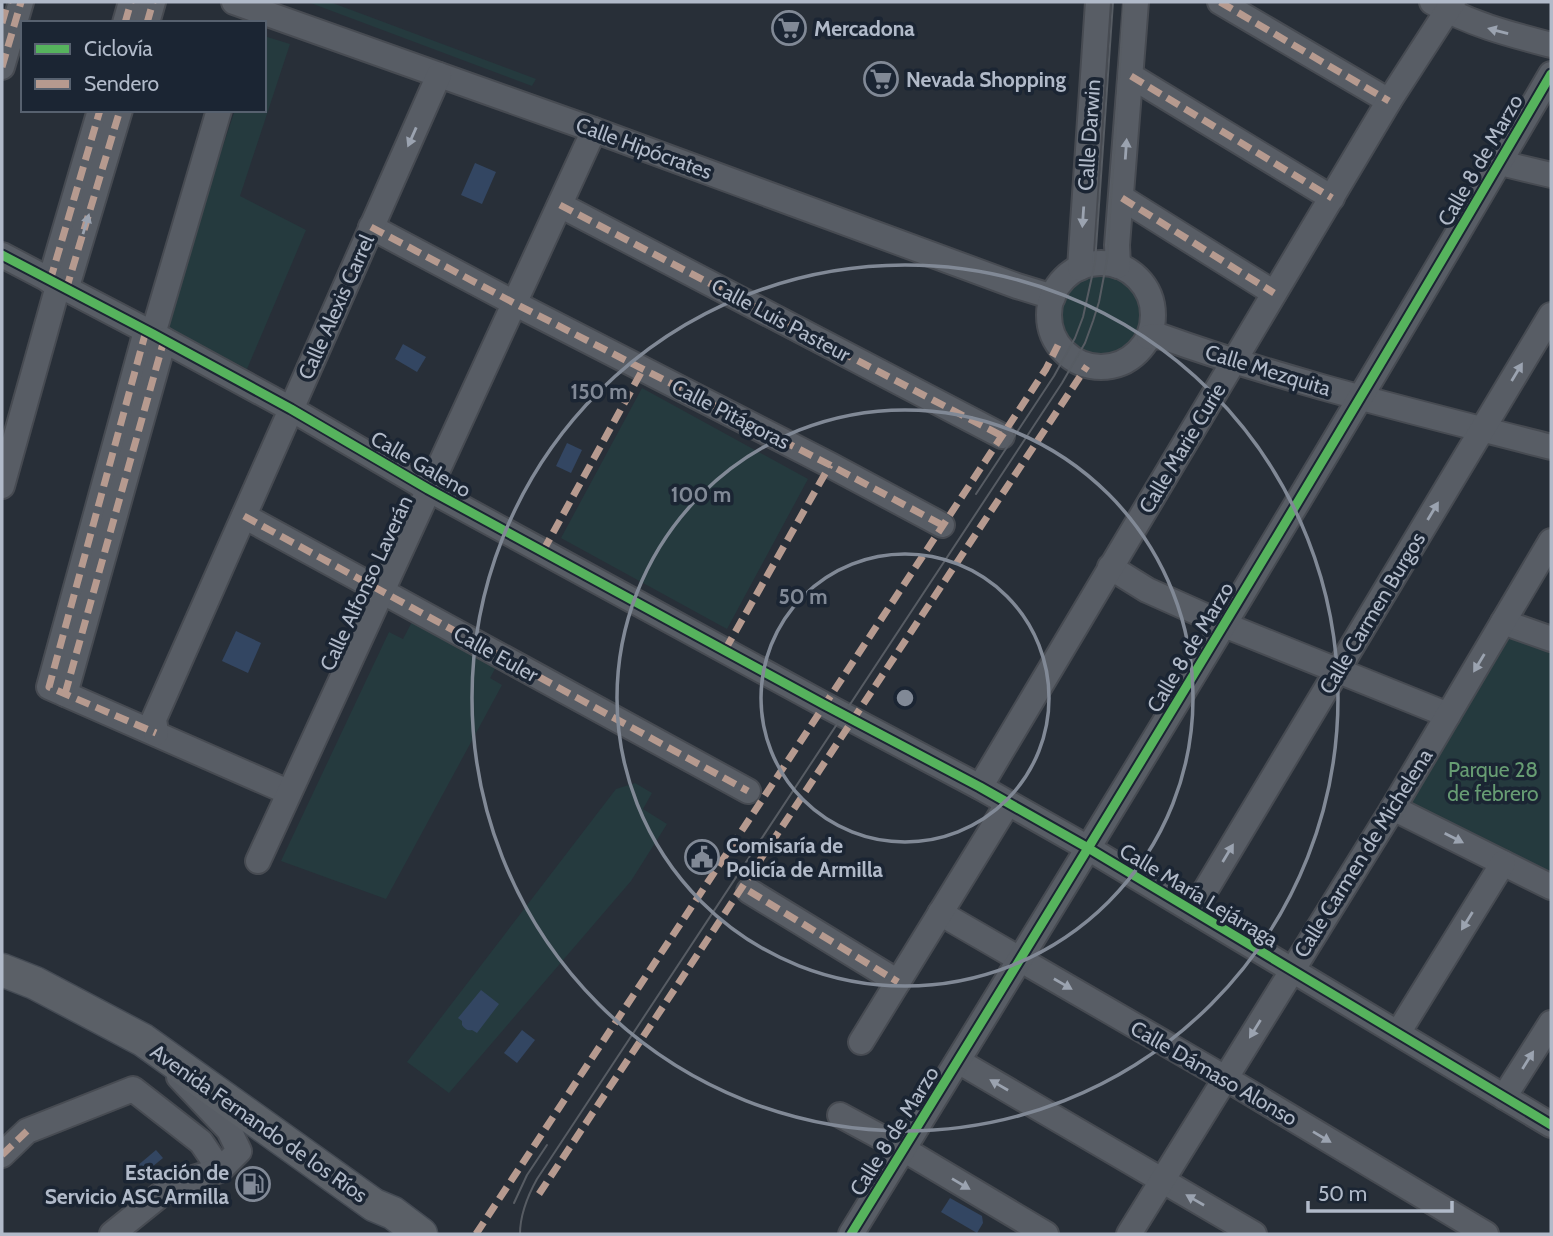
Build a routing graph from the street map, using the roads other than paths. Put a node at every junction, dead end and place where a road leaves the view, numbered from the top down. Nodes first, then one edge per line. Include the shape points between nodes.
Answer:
1 (8, 2) edge
2 (21, 2) edge
3 (131, 2) edge
4 (153, 2) edge
5 (234, 2) edge
6 (1098, 2) edge
7 (1136, 2) edge
8 (1220, 2) edge
9 (1444, 5) edge
10 (126, 21) edge
11 (147, 21) edge
12 (2, 23) edge
13 (1551, 45) edge
14 (2, 67) edge
15 (1551, 74) edge
16 (439, 75) junction
17 (1131, 76) junction
18 (1389, 102) junction
19 (100, 112) edge
20 (119, 112) edge
21 (218, 112) edge
22 (594, 130) junction
23 (1501, 160) junction
24 (1551, 175) edge
25 (1122, 198) junction
26 (1332, 198) junction
27 (560, 205) junction
28 (372, 227) junction
29 (2, 255) edge
30 (1118, 266) junction
31 (1080, 268) junction
32 (58, 285) junction
33 (1274, 293) junction
34 (1053, 297) junction
35 (514, 303) junction
36 (1551, 315) edge
37 (154, 335) junction
38 (1149, 337) junction
39 (1235, 360) junction
40 (1361, 398) junction
41 (291, 409) junction
42 (1483, 429) junction
43 (1002, 436) dead end
44 (1551, 447) edge
45 (2, 486) edge
46 (428, 489) junction
47 (244, 516) junction
48 (942, 525) dead end
49 (1551, 541) edge
50 (1110, 567) junction
51 (382, 591) junction
52 (1503, 622) junction
53 (1225, 624) junction
54 (1551, 639) edge
55 (1338, 670) junction
56 (823, 704) joint
57 (1448, 715) junction
58 (156, 733) junction
59 (980, 787) junction
60 (288, 792) junction
61 (748, 792) dead end
62 (1008, 803) junction
63 (1393, 808) junction
64 (1087, 848) junction
65 (258, 861) dead end
66 (1503, 863) junction
67 (1551, 887) edge
68 (749, 891) dead end
69 (1193, 911) junction
70 (940, 913) junction
71 (1020, 959) junction
72 (2, 970) edge
73 (1291, 971) junction
74 (898, 982) junction
75 (1551, 1023) edge
76 (1398, 1034) junction
77 (144, 1040) junction
78 (861, 1042) dead end
79 (958, 1061) junction
80 (1224, 1078) junction
81 (1504, 1097) junction
82 (840, 1115) dead end
83 (1551, 1125) edge
84 (903, 1149) junction
85 (2, 1155) edge
86 (220, 1170) junction
87 (1162, 1180) junction
88 (374, 1205) junction
89 (1474, 1231) edge
90 (855, 1233) edge
91 (112, 1234) edge
92 (396, 1234) edge
93 (421, 1234) edge
94 (1046, 1234) edge
95 (1129, 1234) edge
96 (1254, 1234) edge

1 - 12 street
2 - 14 street
3 - 10 street
4 - 11 street
5 - 16 street, Calle Hipócrates
6 -> 31 street, Calle Darwin
7 - 17 street, Calle Darwin
8 - 18 street
13 -> 9 street via 1481,26
9 - 18 street, Calle Marie Curie
15 - 23 street, Calle 8 de Marzo
16 - 22 street, Calle Hipócrates
16 -> 28 street, Calle Alexis Carrel
25 -> 17 street, Calle Darwin
17 - 26 street
18 - 26 street, Calle Marie Curie
19 - 32 street
32 -> 20 street
21 - 37 street
22 - 27 street, Calle Alfonso Laverán
22 - 34 street, Calle Hipócrates
23 - 24 street
23 - 40 street, Calle 8 de Marzo
25 - 30 street, Calle Darwin
25 - 33 street
26 - 33 street, Calle Marie Curie
27 - 35 street, Calle Alfonso Laverán
27 - 43 street, Calle Luis Pasteur
28 - 35 street, Calle Pitágoras
28 - 41 street, Calle Alexis Carrel
29 - 32 street, Calle Galeno
30 - 31 street via 1095,263
30 - 38 street via 1145,287 1152,303
31 - 34 street via 1063,279
32 - 37 street, Calle Galeno
32 - 45 street
33 - 39 street, Calle Marie Curie
34 - 38 street via 1049,315 1058,345 1087,366 1113,366 1128,360
35 - 46 street, Calle Alfonso Laverán
35 - 48 street, Calle Pitágoras
42 -> 36 street, Calle Carmen Burgos
37 - 41 street, Calle Galeno
37 - 58 street via 57,690
38 - 39 street, Calle Mezquita via 1160,336
39 - 40 street, Calle Mezquita
39 - 50 street, Calle Marie Curie
40 - 42 street, Calle Mezquita
40 - 53 street, Calle 8 de Marzo
41 - 46 street, Calle Galeno
41 - 47 street, Calle Alexis Carrel
42 - 44 street, Calle Mezquita
55 -> 42 street, Calle Carmen Burgos
46 - 51 street, Calle Alfonso Laverán
46 - 56 street, Calle Galeno
47 - 51 street, Calle Euler
47 - 58 street, Calle Alexis Carrel via 154,719
49 - 52 street, Calle Carmen de Michelena
50 - 53 street via 1147,590
50 - 59 street, Calle Marie Curie
51 - 60 street, Calle Alfonso Laverán
51 - 61 street, Calle Euler
52 - 54 street
52 -> 57 street, Calle Carmen de Michelena
53 - 55 street
53 - 64 street, Calle 8 de Marzo
55 - 57 street
69 -> 55 street, Calle Carmen Burgos
56 - 59 street, Calle María Lejárraga
57 - 63 street, Calle Carmen de Michelena
58 - 60 street
59 - 62 street, Calle María Lejárraga
60 - 65 street, Calle Alfonso Laverán
62 - 64 street, Calle María Lejárraga
62 - 70 street
63 -> 66 street
63 - 73 street, Calle Carmen de Michelena
64 - 69 street, Calle María Lejárraga
64 - 71 street, Calle 8 de Marzo
66 - 67 street
66 -> 76 street
68 - 74 street
69 - 73 street, Calle María Lejárraga
70 - 71 street, Calle Dámaso Alonso
70 - 74 street
71 - 79 street, Calle 8 de Marzo
71 -> 80 street, Calle Dámaso Alonso
72 - 77 main road, Avenida Fernando de los Ríos
73 - 76 street, Calle María Lejárraga
73 -> 80 street, Calle Carmen de Michelena
74 - 78 street
81 -> 75 street
76 - 81 street, Calle María Lejárraga
77 - 86 street, Avenida Fernando de los Ríos via 229,1130 239,1151
77 - 88 main road, Avenida Fernando de los Ríos
79 - 84 street, Calle 8 de Marzo
87 -> 79 street
80 - 87 street, Calle Carmen de Michelena
80 -> 89 street, Calle Dámaso Alonso
81 - 83 street, Calle María Lejárraga
82 - 84 street
84 - 90 street, Calle 8 de Marzo
84 -> 94 street
85 - 86 street via 27,1131 133,1089 201,1142
86 - 91 street via 174,1184
87 - 95 street, Calle Carmen de Michelena
96 -> 87 street
88 - 92 main road, Avenida Fernando de los Ríos
88 - 93 main road, Avenida Fernando de los Ríos

